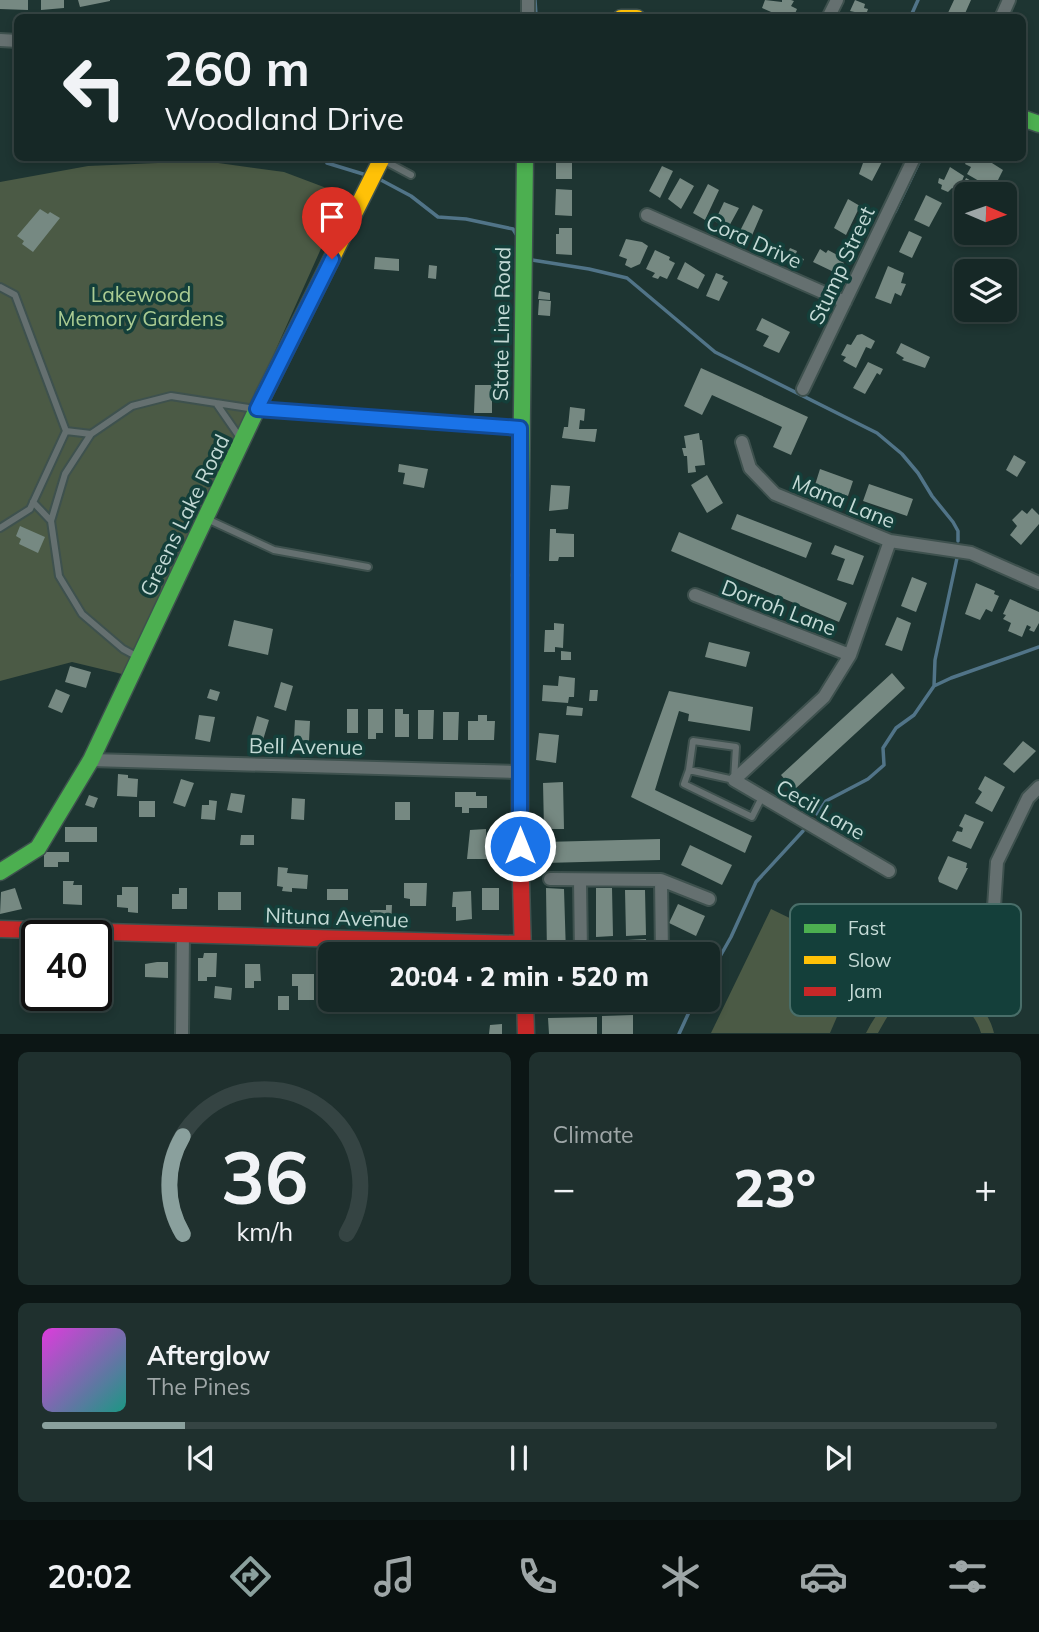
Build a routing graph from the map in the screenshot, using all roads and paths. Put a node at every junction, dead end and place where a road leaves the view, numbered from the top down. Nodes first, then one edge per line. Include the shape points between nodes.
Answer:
1 (381, 161) edge
2 (387, 161) edge
3 (525, 161) edge
4 (913, 161) edge
5 (411, 174) dead end
6 (647, 215) dead end
7 (0, 287) edge
8 (845, 302) junction
9 (803, 389) dead end
10 (216, 403) junction
11 (257, 409) junction
12 (520, 428) junction
13 (66, 430) junction
14 (92, 434) junction
15 (243, 442) junction
16 (742, 442) dead end
17 (33, 502) junction
18 (207, 519) junction
19 (51, 521) junction
20 (0, 528) edge
21 (890, 541) junction
22 (368, 567) dead end
23 (1039, 583) edge
24 (695, 595) dead end
25 (850, 654) junction
26 (138, 657) junction
27 (91, 760) junction
28 (689, 771) junction
29 (519, 772) junction
30 (734, 780) junction
31 (1039, 787) edge
32 (762, 797) junction
33 (889, 871) dead end
34 (0, 872) edge
35 (550, 879) dead end
36 (580, 880) junction
37 (661, 880) junction
38 (709, 899) dead end
39 (994, 904) edge
40 (0, 929) edge
41 (183, 933) junction
42 (374, 942) edge
43 (522, 942) edge
44 (581, 942) edge
45 (662, 942) edge
46 (525, 1012) edge
47 (182, 1034) edge
48 (526, 1034) edge

1 - 11 street, Greens Lake Road
2 - 5 lane
3 - 12 street, State Line Road
4 - 8 street, Stump Street
6 - 8 street, Cora Drive
7 - 13 lane via 15,295
8 - 9 street, Stump Street
10 - 11 lane
10 - 14 lane via 171,396 132,406
10 - 15 lane
11 - 12 street
11 - 15 street, Greens Lake Road
12 - 29 street, State Line Road
13 - 14 lane
13 - 17 lane
14 - 19 lane via 65,474
15 - 18 street, Greens Lake Road
16 - 21 street, Mana Lane via 750,468 775,494
17 - 19 lane
17 - 20 lane via 30,509
18 - 22 lane via 274,550
18 - 26 street, Greens Lake Road
19 - 26 lane via 60,576 82,614
21 - 23 street, Mana Lane via 971,553
21 - 25 street
24 - 25 street, Dorroh Lane
25 - 30 street via 824,697
26 - 27 street, Greens Lake Road
27 - 29 street, Bell Avenue
27 - 34 street, Greens Lake Road via 38,848
28 - 30 lane
28 - 30 lane via 693,741 736,747
28 - 32 lane via 684,783 752,817
29 - 43 street, State Line Road
30 - 32 street, Cecil Lane
31 - 39 street via 1028,798 997,862
32 - 33 street, Cecil Lane
35 - 36 street
36 - 37 street
36 - 44 street
37 - 38 street
37 - 45 street
40 - 41 street, Nituna Avenue
41 - 42 street, Nituna Avenue
41 - 47 street
46 - 48 street

